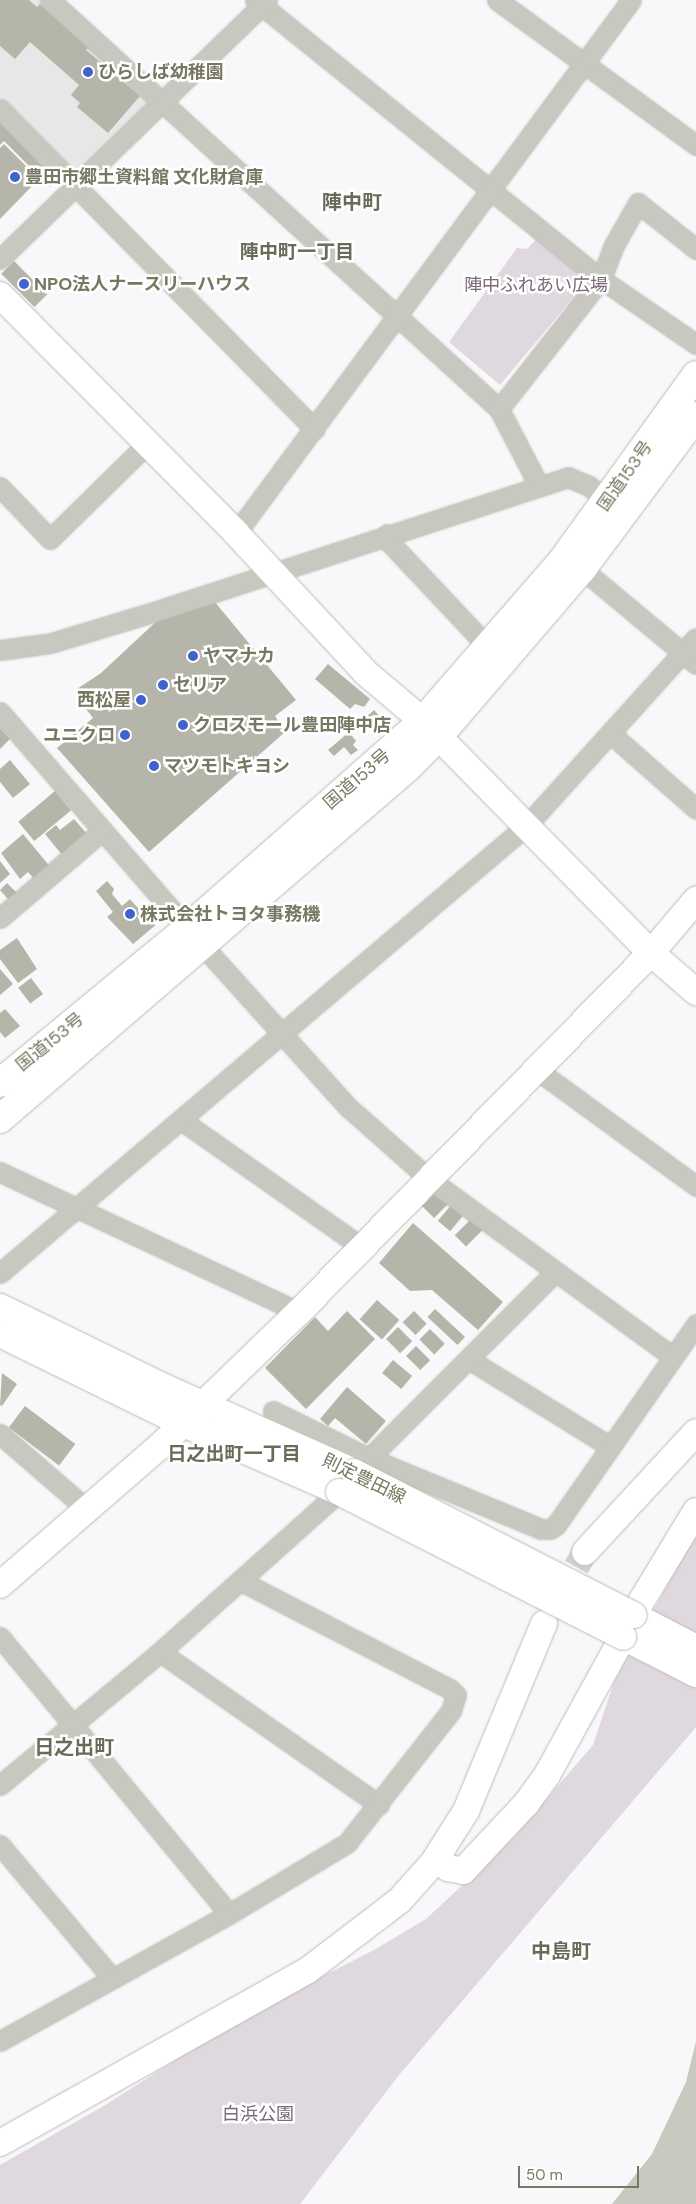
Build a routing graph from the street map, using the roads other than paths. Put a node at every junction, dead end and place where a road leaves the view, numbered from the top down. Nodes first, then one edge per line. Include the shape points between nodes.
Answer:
1 (50, 0) edge
2 (497, 0) edge
3 (631, 0) edge
4 (261, 2) edge
5 (583, 63) junction
6 (162, 103) junction
7 (0, 109) edge
8 (696, 145) edge
9 (76, 186) junction
10 (491, 189) junction
11 (696, 249) edge
12 (0, 259) edge
13 (601, 279) junction
14 (0, 295) edge
15 (398, 315) junction
16 (696, 344) edge
17 (696, 375) edge
18 (499, 409) junction
19 (696, 416) edge
20 (314, 429) junction
21 (148, 443) junction
22 (540, 486) junction
23 (0, 487) edge
24 (608, 501) junction
25 (236, 533) junction
26 (387, 534) junction
27 (582, 568) junction
28 (275, 573) junction
29 (696, 638) edge
30 (487, 646) junction
31 (0, 650) edge
32 (689, 658) edge
33 (0, 712) edge
34 (430, 729) junction
35 (611, 734) junction
36 (694, 803) edge
37 (526, 826) junction
38 (102, 831) junction
39 (696, 900) edge
40 (0, 918) edge
41 (195, 937) junction
42 (651, 953) junction
43 (696, 992) edge
44 (282, 1035) junction
45 (537, 1070) junction
46 (0, 1083) edge
47 (0, 1119) edge
48 (181, 1120) junction
49 (0, 1172) edge
50 (430, 1179) junction
51 (696, 1186) edge
52 (74, 1208) junction
53 (363, 1248) junction
54 (555, 1272) junction
55 (0, 1273) edge
56 (0, 1307) edge
57 (299, 1312) junction
58 (696, 1324) edge
59 (0, 1334) edge
60 (672, 1356) junction
61 (470, 1360) junction
62 (201, 1403) junction
63 (273, 1412) dead end
64 (182, 1423) junction
65 (696, 1432) edge
66 (0, 1434) edge
67 (609, 1446) junction
68 (354, 1474) junction
69 (89, 1510) junction
70 (696, 1511) edge
71 (586, 1552) tunnel mouth
72 (241, 1581) junction
73 (0, 1585) edge
74 (544, 1624) tunnel mouth
75 (628, 1626) junction
76 (0, 1637) edge
77 (696, 1648) edge
78 (160, 1652) junction
79 (696, 1674) edge
80 (71, 1723) junction
81 (0, 1785) edge
82 (379, 1804) junction
83 (0, 1845) edge
84 (438, 1857) junction
85 (229, 1914) junction
86 (112, 1978) junction
87 (0, 2041) edge
88 (0, 2143) edge

1 - 6 street
2 - 5 street
3 - 5 street
4 - 6 street
4 - 10 street
5 - 8 street
5 - 10 street
6 - 9 street
6 - 15 street
7 - 9 street
9 - 12 street
9 - 20 street
10 - 13 street
10 - 15 street
11 - 13 street via 638,203 613,248
13 - 16 street
13 - 18 street
14 - 21 street
15 - 18 street
15 - 20 street
17 - 24 highway, 国道153号
18 - 22 street
19 - 27 highway, 国道153号
20 - 25 street
21 - 23 street via 50,538
21 - 25 street
22 - 24 street via 568,477 589,486
22 - 26 street
24 - 30 highway, 国道153号 via 562,561
25 - 28 street
26 - 28 street
26 - 30 street via 391,544
27 - 32 street
27 - 34 highway, 国道153号
28 - 31 street via 51,643
28 - 34 street via 366,673
29 - 32 street
30 - 34 highway, 国道153号
32 - 35 street
33 - 38 street
34 - 37 street
34 - 41 highway, 国道153号
35 - 36 street
35 - 37 street
37 - 42 street
37 - 44 street
38 - 40 street
38 - 41 street
39 - 42 street
41 - 44 street
41 - 46 highway, 国道153号
41 - 47 highway, 国道153号
42 - 43 street
42 - 45 street
44 - 48 street
44 - 50 street via 348,1107
45 - 50 street
45 - 51 street
48 - 52 street
48 - 53 street
49 - 52 street
50 - 53 street
50 - 54 street
52 - 55 street
52 - 57 street
53 - 57 street
54 - 60 street
54 - 61 street
56 - 62 street, 則定豊田線
57 - 62 street
58 - 60 street
59 - 64 street, 則定豊田線
60 - 67 street
61 - 67 street
61 - 68 street
62 - 64 street
62 - 68 street, 則定豊田線
63 - 68 street
64 - 68 street, 則定豊田線
64 - 69 street
65 - 71 street
66 - 69 street
67 - 68 street via 556,1526 541,1529
68 - 72 street
68 - 75 street, 則定豊田線, bridge
69 - 73 street
70 - 75 street
72 - 78 street
72 - 82 street via 456,1695 451,1710
74 - 84 street via 491,1758 466,1811
75 - 77 street, 則定豊田線
75 - 79 street, 則定豊田線
75 - 84 street via 548,1775 526,1804 464,1871 448,1868
76 - 80 street
78 - 80 street
78 - 82 street
80 - 81 street
80 - 85 street
82 - 85 street via 347,1843
83 - 86 street
84 - 88 street via 383,1916 307,1971
85 - 86 street
86 - 87 street

